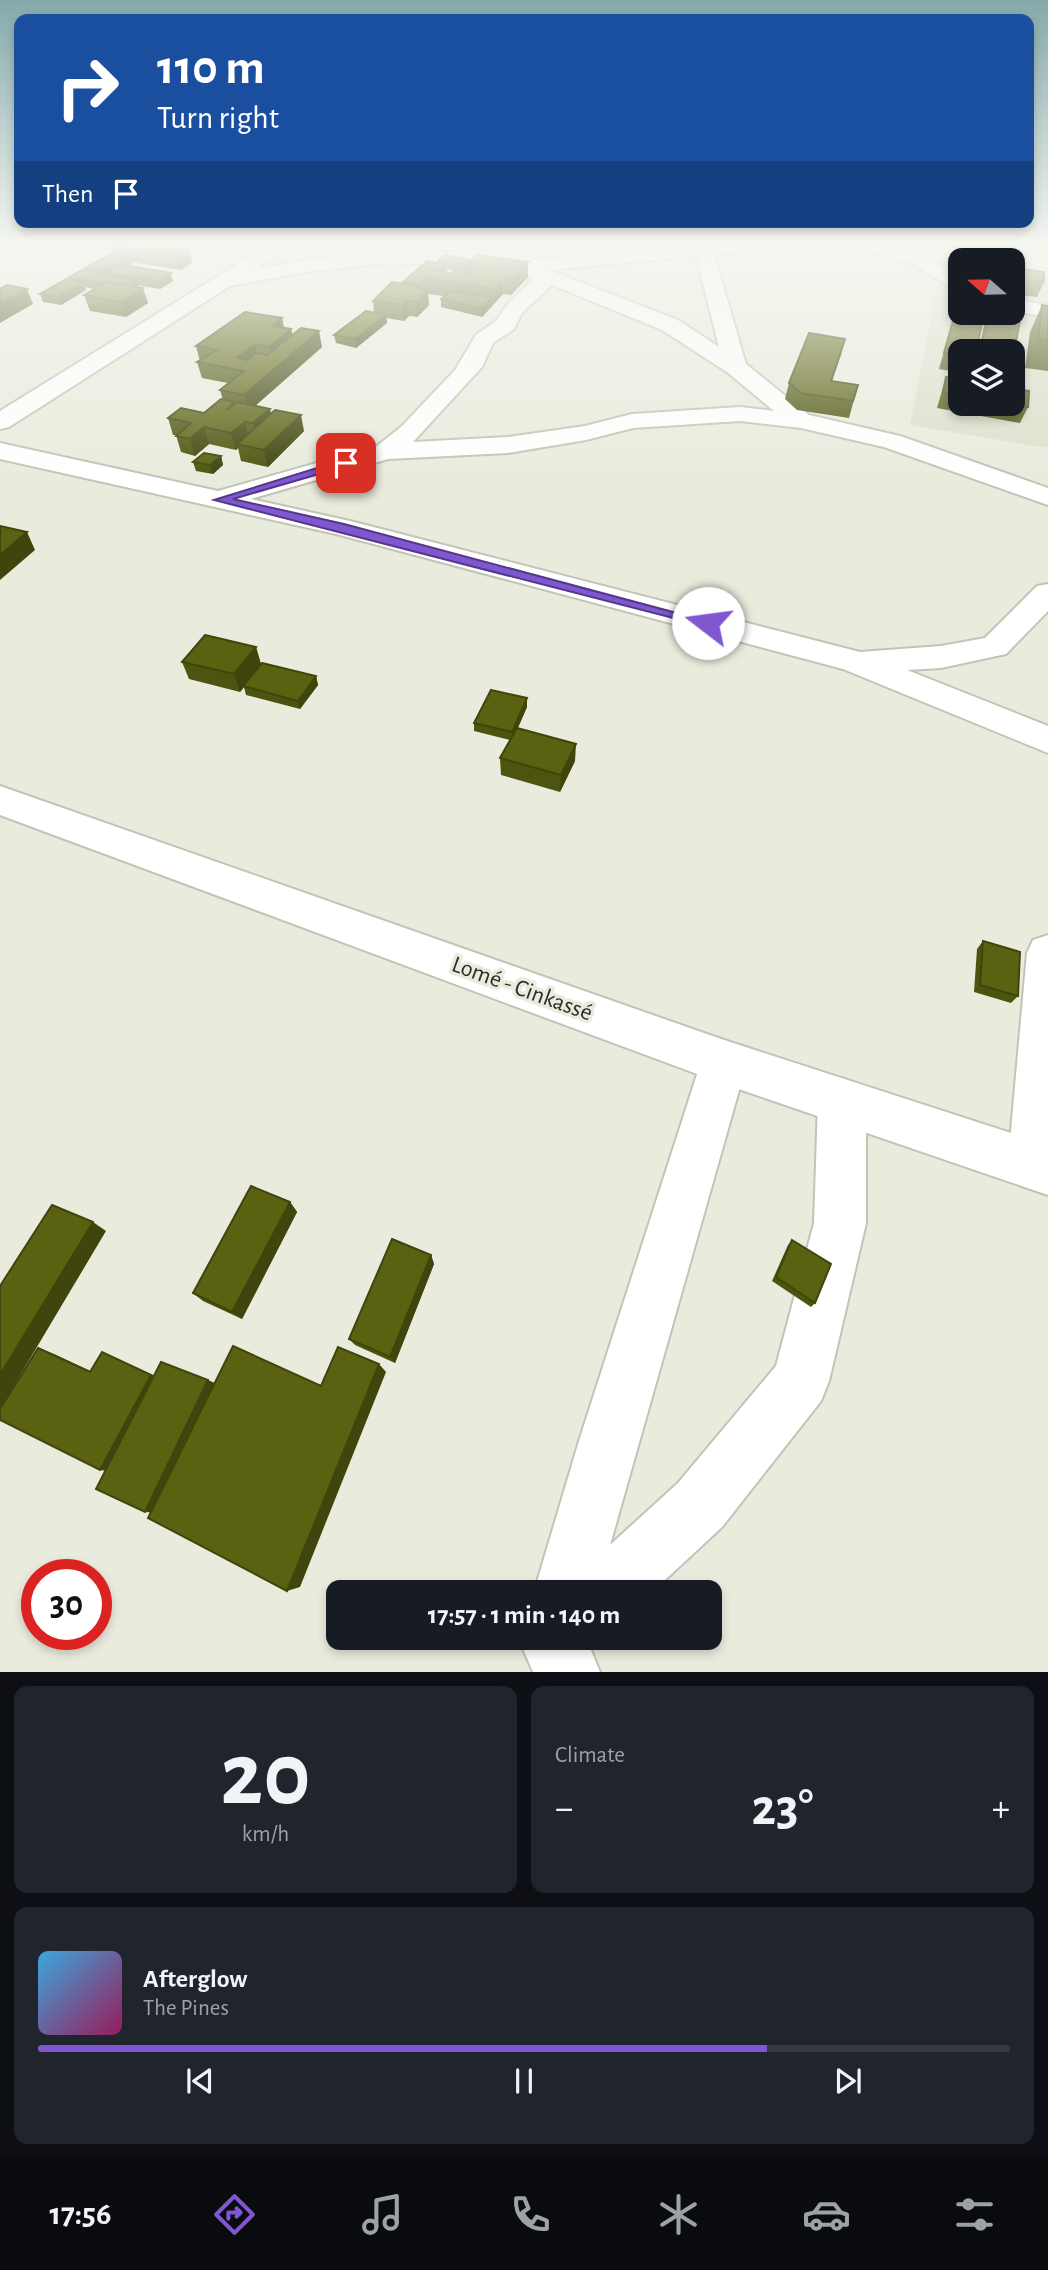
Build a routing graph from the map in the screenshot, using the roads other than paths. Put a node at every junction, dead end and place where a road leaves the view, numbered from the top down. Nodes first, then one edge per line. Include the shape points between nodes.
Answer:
1 (160, 322) edge
2 (507, 322) edge
3 (663, 322) edge
4 (723, 322) edge
5 (735, 367) junction
6 (801, 421) junction
7 (0, 422) edge
8 (0, 451) edge
9 (386, 451) junction
10 (1048, 497) edge
11 (219, 500) junction
12 (1048, 593) edge
13 (854, 662) junction
14 (1048, 740) edge
15 (0, 800) edge
16 (1048, 953) edge
17 (724, 1062) junction
18 (842, 1101) junction
19 (1041, 1167) edge
20 (573, 1580) edge
21 (619, 1580) edge

1 - 7 main road
2 - 9 main road via 484,340 463,375
3 - 5 main road
4 - 5 main road
5 - 6 main road
6 - 9 main road via 740,414 679,417 632,421 508,445
6 - 10 main road via 891,441
8 - 11 main road
9 - 11 main road
11 - 13 main road via 340,527
12 - 13 main road via 995,647 941,657
13 - 14 main road
15 - 17 main road, Lomé - Cinkassé
16 - 19 main road
17 - 18 main road, Lomé - Cinkassé
17 - 20 main road via 608,1441
18 - 19 main road, Lomé - Cinkassé
18 - 21 main road via 840,1223 801,1381 700,1505

